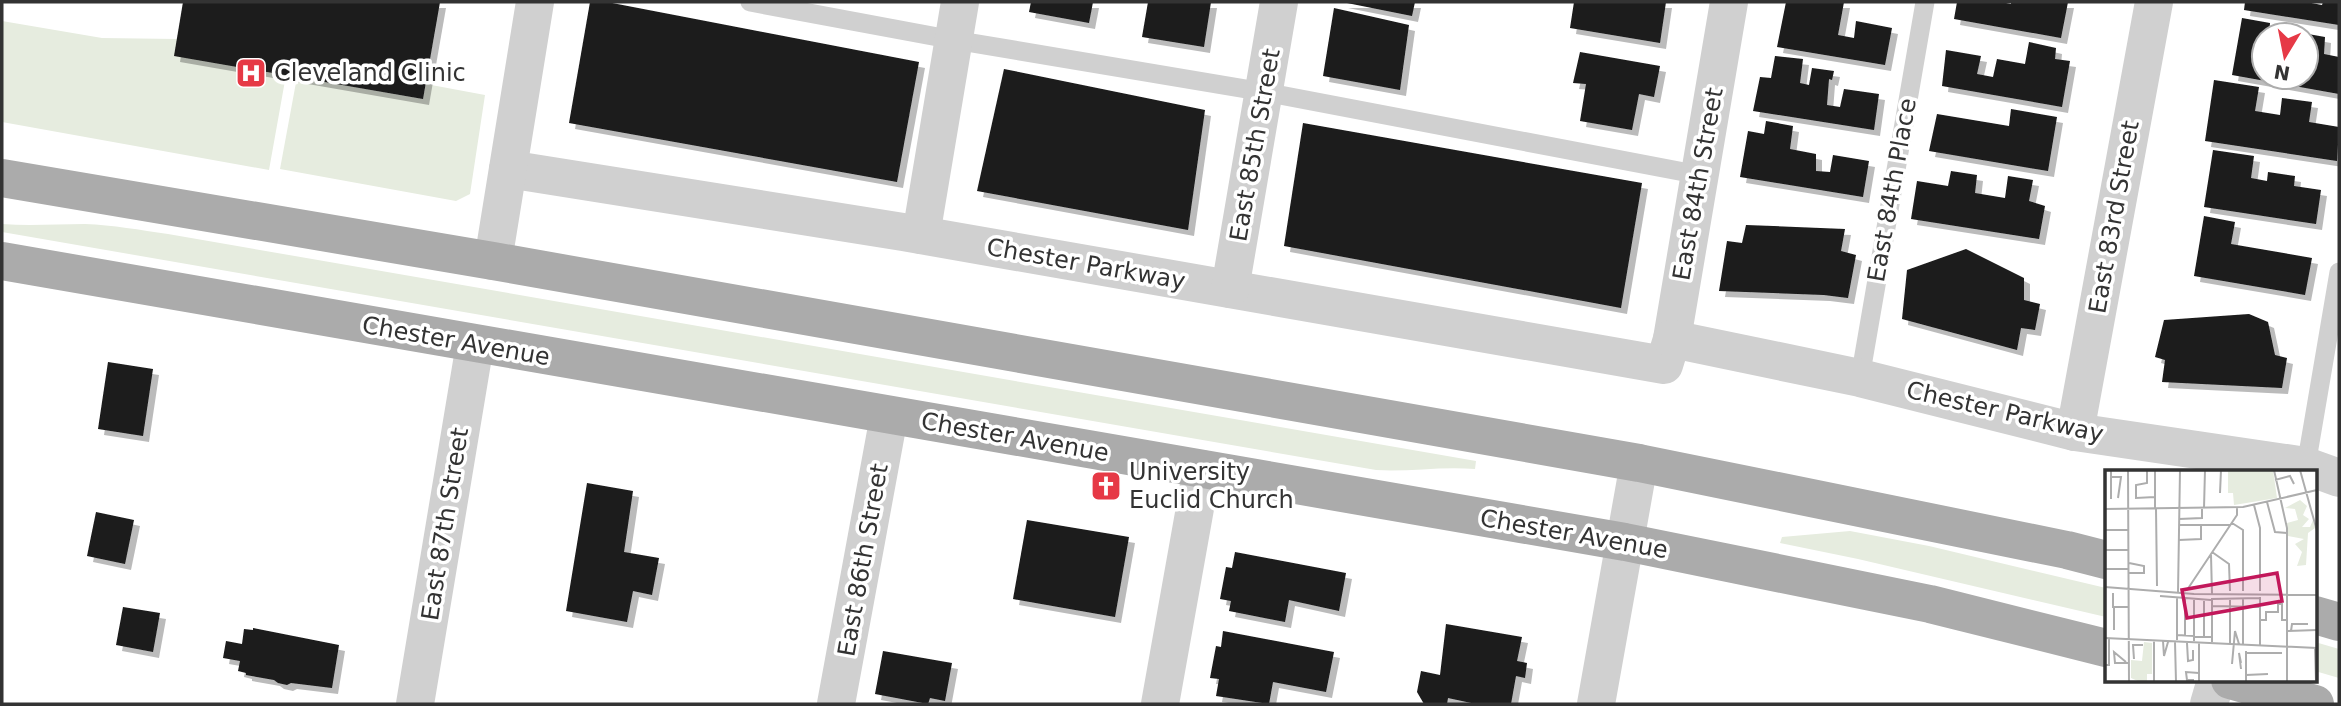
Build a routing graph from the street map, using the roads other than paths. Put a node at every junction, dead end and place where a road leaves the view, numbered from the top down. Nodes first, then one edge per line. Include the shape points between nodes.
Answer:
1 (535, 2) edge
2 (750, 2) edge
3 (960, 2) edge
4 (1279, 2) edge
5 (1729, 2) edge
6 (1925, 2) edge
7 (2154, 2) edge
8 (954, 40) junction
9 (1264, 92) junction
10 (508, 169) junction
11 (1700, 174) junction
12 (2, 178) edge
13 (921, 235) junction
14 (2, 261) edge
15 (493, 261) junction
16 (2339, 272) edge
17 (1230, 289) junction
18 (475, 344) junction
19 (1668, 352) junction
20 (1860, 378) junction
21 (889, 416) junction
22 (2075, 432) junction
23 (1639, 463) junction
24 (1202, 469) junction
25 (2310, 470) edge
26 (2322, 472) edge
27 (1625, 542) junction
28 (2105, 560) edge
29 (2316, 615) edge
30 (2339, 622) edge
31 (2105, 648) edge
32 (2215, 682) edge
33 (2237, 682) edge
34 (415, 704) edge
35 (836, 704) edge
36 (1160, 704) edge
37 (1596, 704) edge
38 (2208, 704) edge
39 (2315, 704) edge

1 - 10 street
2 - 8 lane
3 - 8 street
4 - 9 street, East 85th Street
5 - 11 street, East 84th Street
6 - 20 lane, East 84th Place
7 - 22 street, East 83rd Street
8 - 9 lane
8 - 13 street
9 - 11 lane
9 - 17 street, East 85th Street
10 - 13 street, Chester Parkway
10 - 15 street
11 - 19 street, East 84th Street
12 - 15 main road
13 - 17 street, Chester Parkway
14 - 18 main road, Chester Avenue
15 - 23 main road
16 - 26 lane
17 - 19 street, Chester Parkway
18 - 21 main road, Chester Avenue
18 - 34 street, East 87th Street
19 - 20 street, Chester Parkway
20 - 22 street, Chester Parkway
21 - 24 main road, Chester Avenue
21 - 35 street, East 86th Street
22 - 25 street, Chester Parkway
23 - 27 street
23 - 28 main road
24 - 27 main road, Chester Avenue
24 - 36 street
27 - 31 main road, Chester Avenue via 1930,604
27 - 37 street
29 - 30 main road
32 - 38 street
33 - 39 main road

